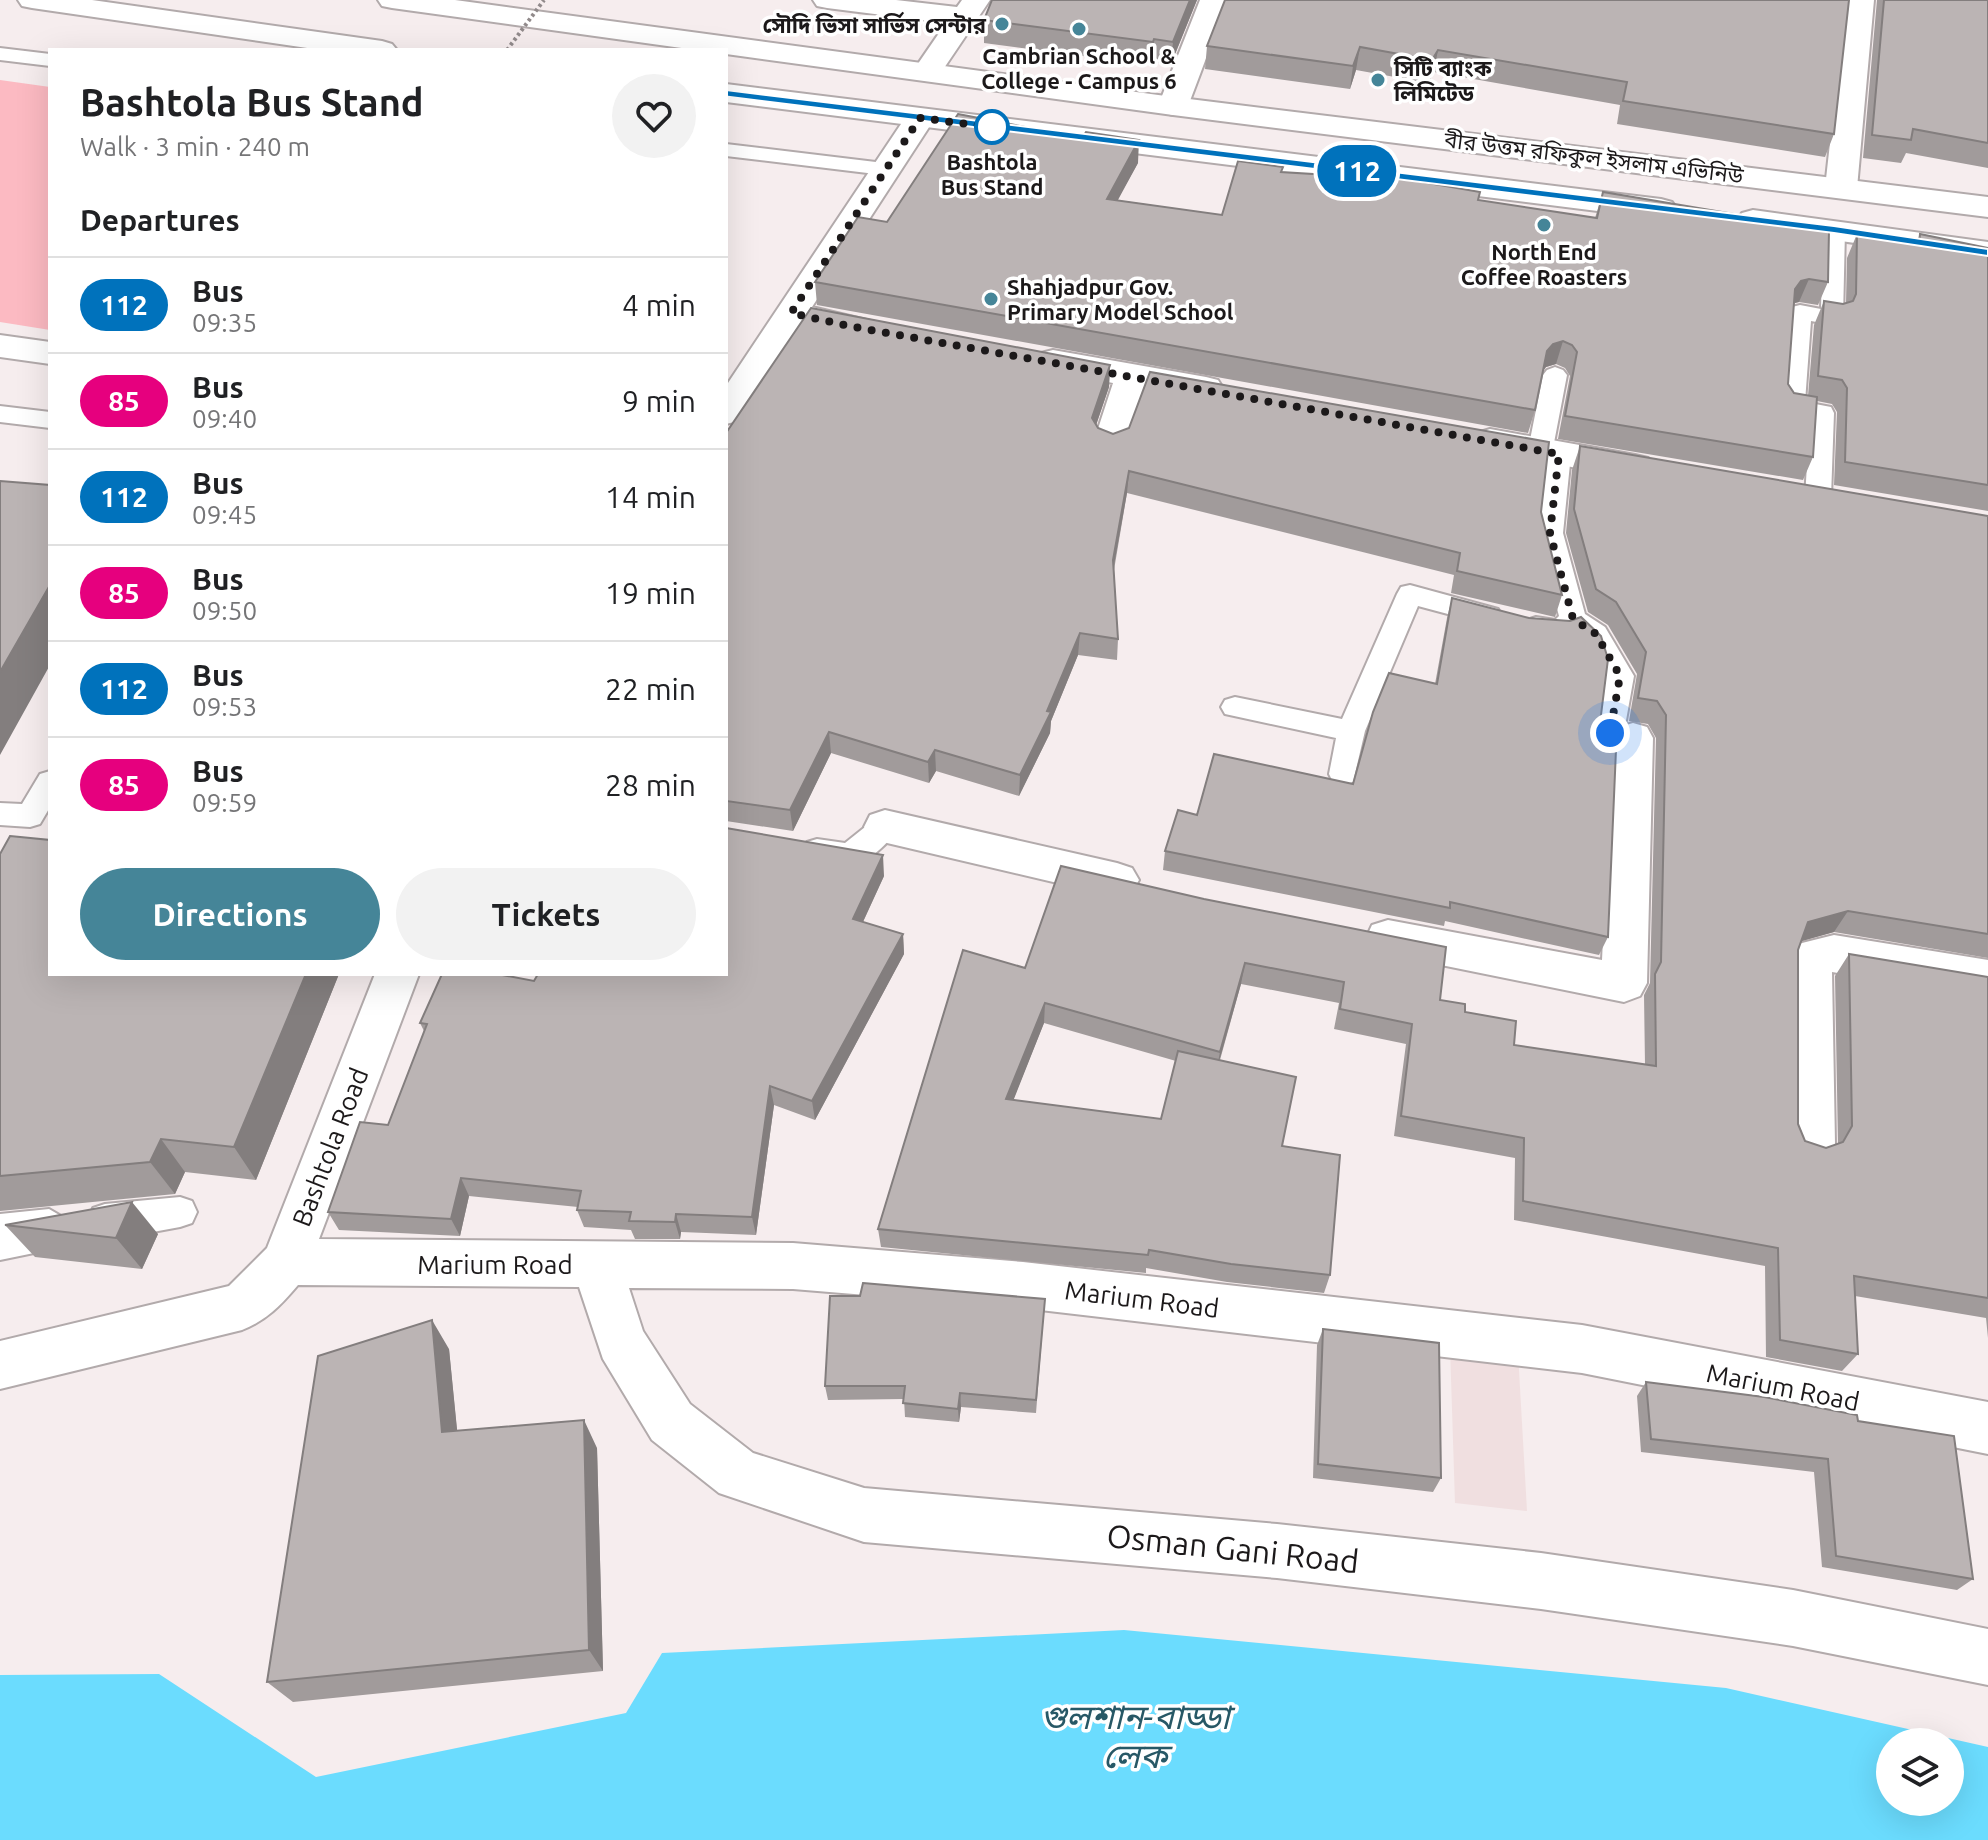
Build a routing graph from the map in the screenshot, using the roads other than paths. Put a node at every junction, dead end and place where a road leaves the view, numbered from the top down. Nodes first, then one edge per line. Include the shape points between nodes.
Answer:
1 (32, 0) edge
2 (827, 0) edge
3 (1214, 0) edge
4 (1860, 0) edge
5 (405, 1) edge
6 (101, 4) edge
7 (970, 8) edge
8 (370, 48) edge
9 (0, 54) edge
10 (48, 60) edge
11 (928, 71) junction
12 (728, 93) edge
13 (1173, 106) junction
14 (920, 118) junction
15 (728, 150) edge
16 (884, 169) junction
17 (1841, 188) junction
18 (1988, 207) edge
19 (1691, 212) edge
20 (1723, 216) edge
21 (1834, 230) junction
22 (1988, 252) edge
23 (791, 313) junction
24 (898, 334) edge
25 (0, 346) edge
26 (48, 353) edge
27 (1020, 355) edge
28 (1133, 375) junction
29 (1555, 375) edge
30 (1243, 395) edge
31 (728, 410) edge
32 (0, 414) edge
33 (48, 420) edge
34 (1462, 436) edge
35 (1112, 441) edge
36 (1550, 452) junction
37 (1666, 472) edge
38 (1818, 497) edge
39 (1573, 619) junction
40 (1235, 707) dead end
41 (1351, 731) junction
42 (1633, 738) joint
43 (1343, 774) dead end
44 (48, 785) edge
45 (0, 814) edge
46 (885, 827) joint
47 (788, 845) edge
48 (1156, 889) edge
49 (1352, 931) edge
50 (396, 976) edge
51 (1988, 979) edge
52 (1811, 1144) edge
53 (0, 1229) edge
54 (0, 1245) edge
55 (286, 1262) junction
56 (597, 1265) junction
57 (0, 1365) edge
58 (1988, 1428) edge
59 (1988, 1657) edge

1 - 6 street
2 - 7 street
3 - 13 street
4 - 17 street
5 - 11 street, বীর উত্তম রফিকুল ইসলাম এভিনিউ
6 - 8 street
7 - 11 street
9 - 10 lane
11 - 13 street, বীর উত্তম রফিকুল ইসলাম এভিনিউ
12 - 14 street, বীর উত্তম রফিকুল ইসলাম এভিনিউ
13 - 17 street, বীর উত্তম রফিকুল ইসলাম এভিনিউ
14 - 16 street
14 - 19 street, বীর উত্তম রফিকুল ইসলাম এভিনিউ
15 - 16 lane
16 - 23 street
17 - 18 street, বীর উত্তম রফিকুল ইসলাম এভিনিউ
20 - 21 street, বীর উত্তম রফিকুল ইসলাম এভিনিউ
21 - 22 street, বীর উত্তম রফিকুল ইসলাম এভিনিউ
21 - 38 lane via 1832,318 1800,312 1793,407 1822,413
23 - 24 street
23 - 31 street
25 - 26 street
27 - 28 street
28 - 30 street
28 - 35 street
29 - 36 lane
32 - 33 lane
34 - 36 street
36 - 37 street
36 - 39 lane via 1550,533
39 - 41 lane via 1561,630 1520,624 1410,594
39 - 42 lane via 1596,634 1620,676 1610,733
40 - 41 lane
41 - 43 lane
42 - 49 street via 1624,983
44 - 45 lane via 30,816
46 - 47 lane via 850,855
46 - 48 street
50 - 55 street, Bashtola Road
51 - 52 street via 1834,953 1814,957
53 - 54 lane via 180,1212
55 - 56 street, Marium Road
55 - 57 street, Bashtola Road via 242,1306
56 - 58 street, Marium Road via 793,1266 1008,1284 1582,1349
56 - 59 street, Osman Gani Road via 621,1342 671,1422 738,1474 864,1515 1277,1551 1541,1581 1793,1618

